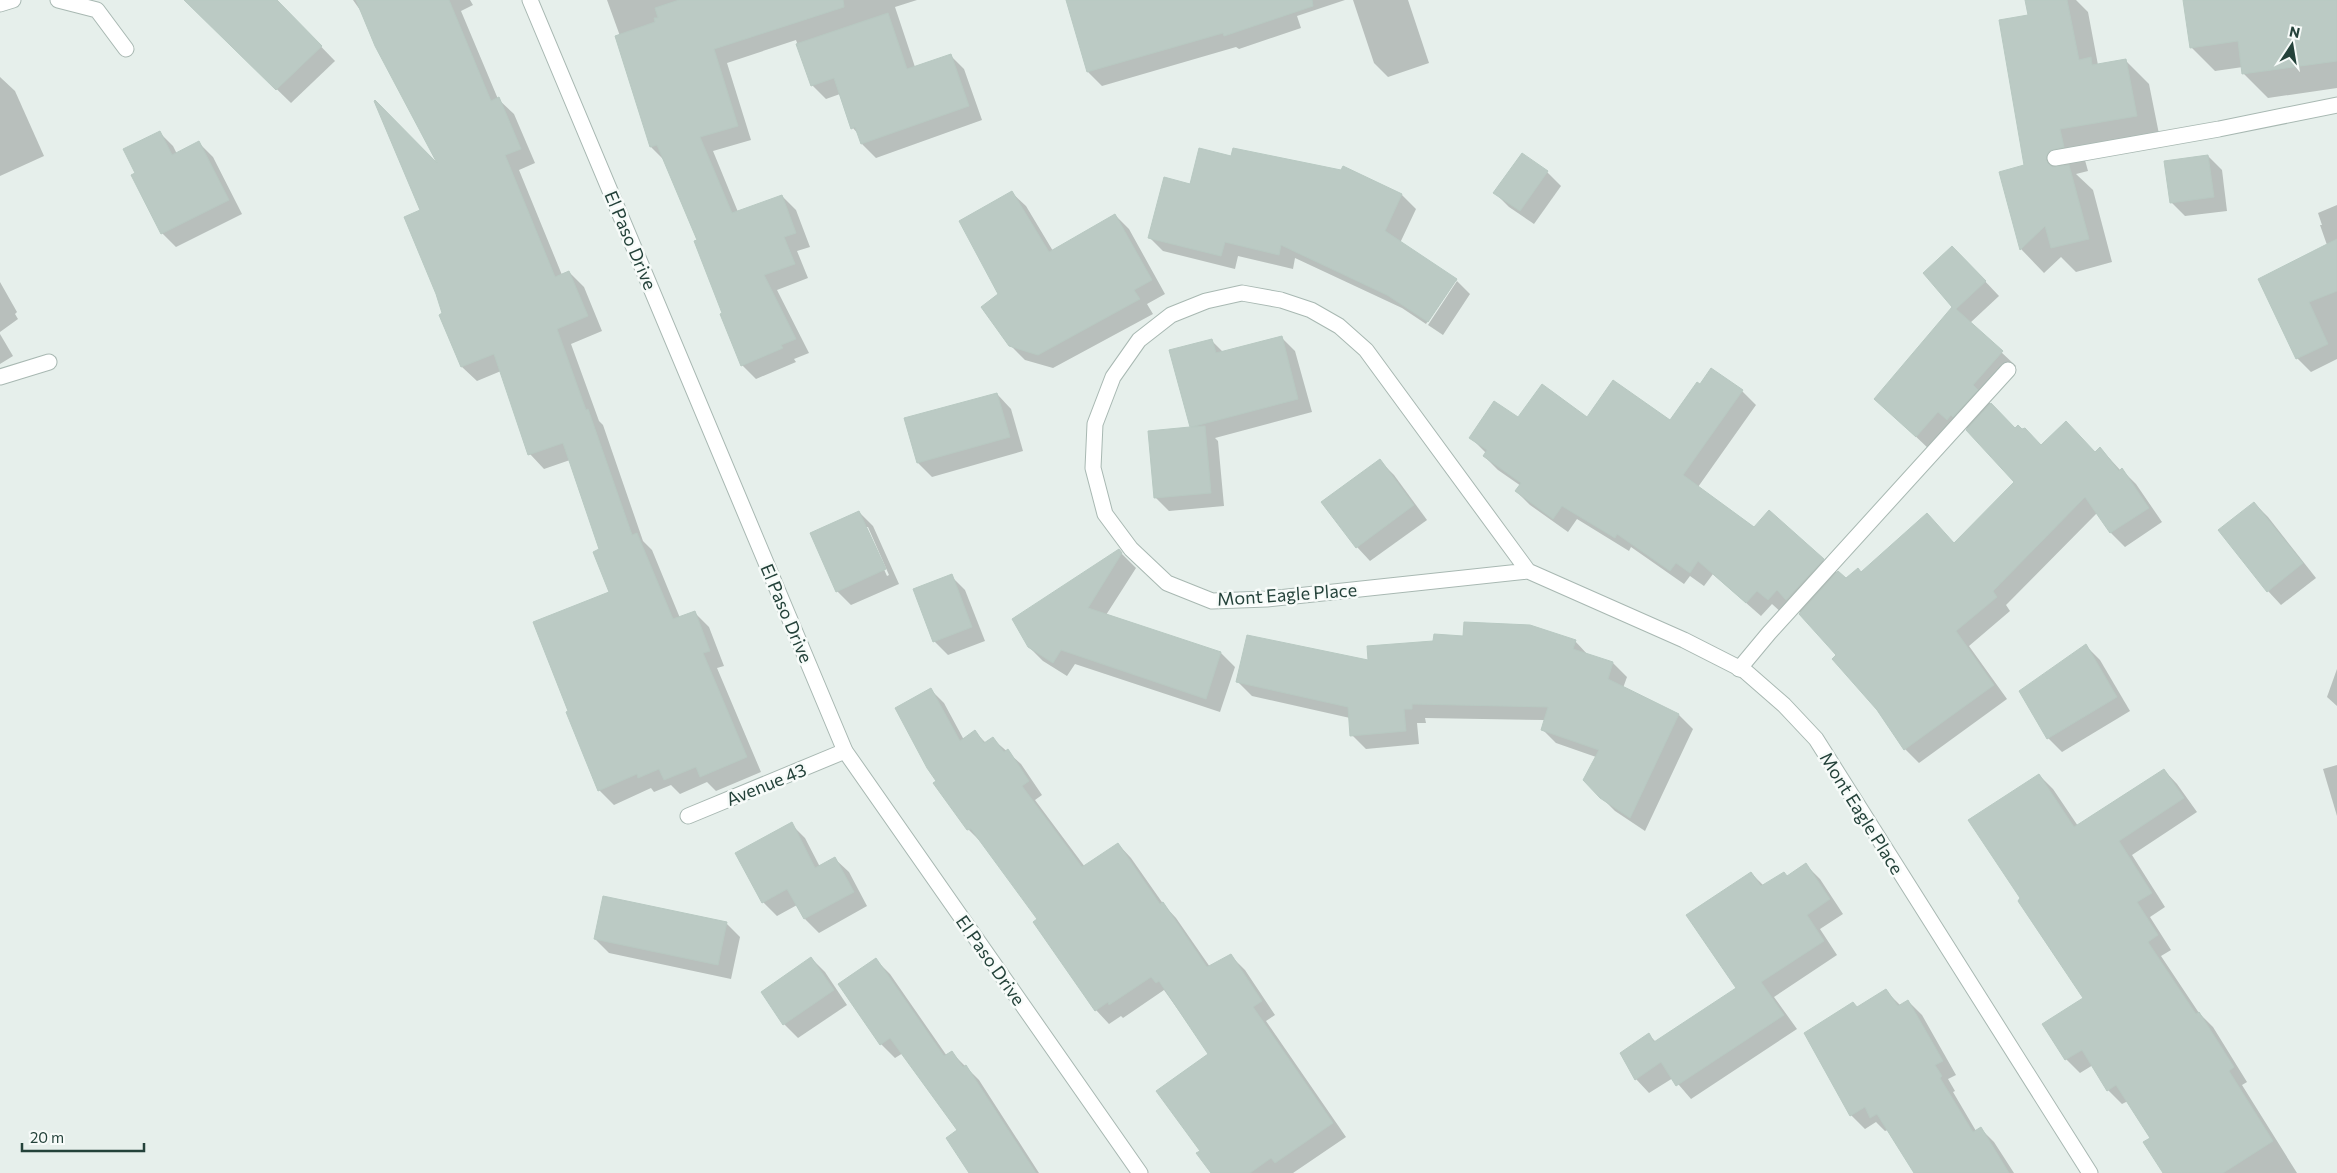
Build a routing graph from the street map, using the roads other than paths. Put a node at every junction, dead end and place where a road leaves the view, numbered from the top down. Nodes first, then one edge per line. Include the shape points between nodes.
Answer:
1 (13, 0) edge
2 (58, 0) edge
3 (530, 0) edge
4 (0, 4) edge
5 (126, 49) dead end
6 (2337, 105) edge
7 (2055, 158) dead end
8 (49, 362) dead end
9 (2008, 370) dead end
10 (0, 377) edge
11 (1528, 571) junction
12 (1739, 669) junction
13 (845, 751) junction
14 (688, 816) dead end
15 (1140, 1173) edge
16 (2090, 1173) edge

1 - 4 street
2 - 5 street via 97,10
3 - 13 street, El Paso Drive
6 - 7 street
8 - 10 street
9 - 12 street
11 - 11 street, Mont Eagle Place via 1366,350 1339,326 1312,310 1242,293 1206,301 1171,314 1139,340 1113,376 1095,424 1093,468 1105,514 1131,548 1167,583 1212,601 1267,599
11 - 12 street, Mont Eagle Place via 1684,640
12 - 16 street, Mont Eagle Place via 1784,705 1816,739
13 - 14 street, Avenue 43
13 - 15 street, El Paso Drive

